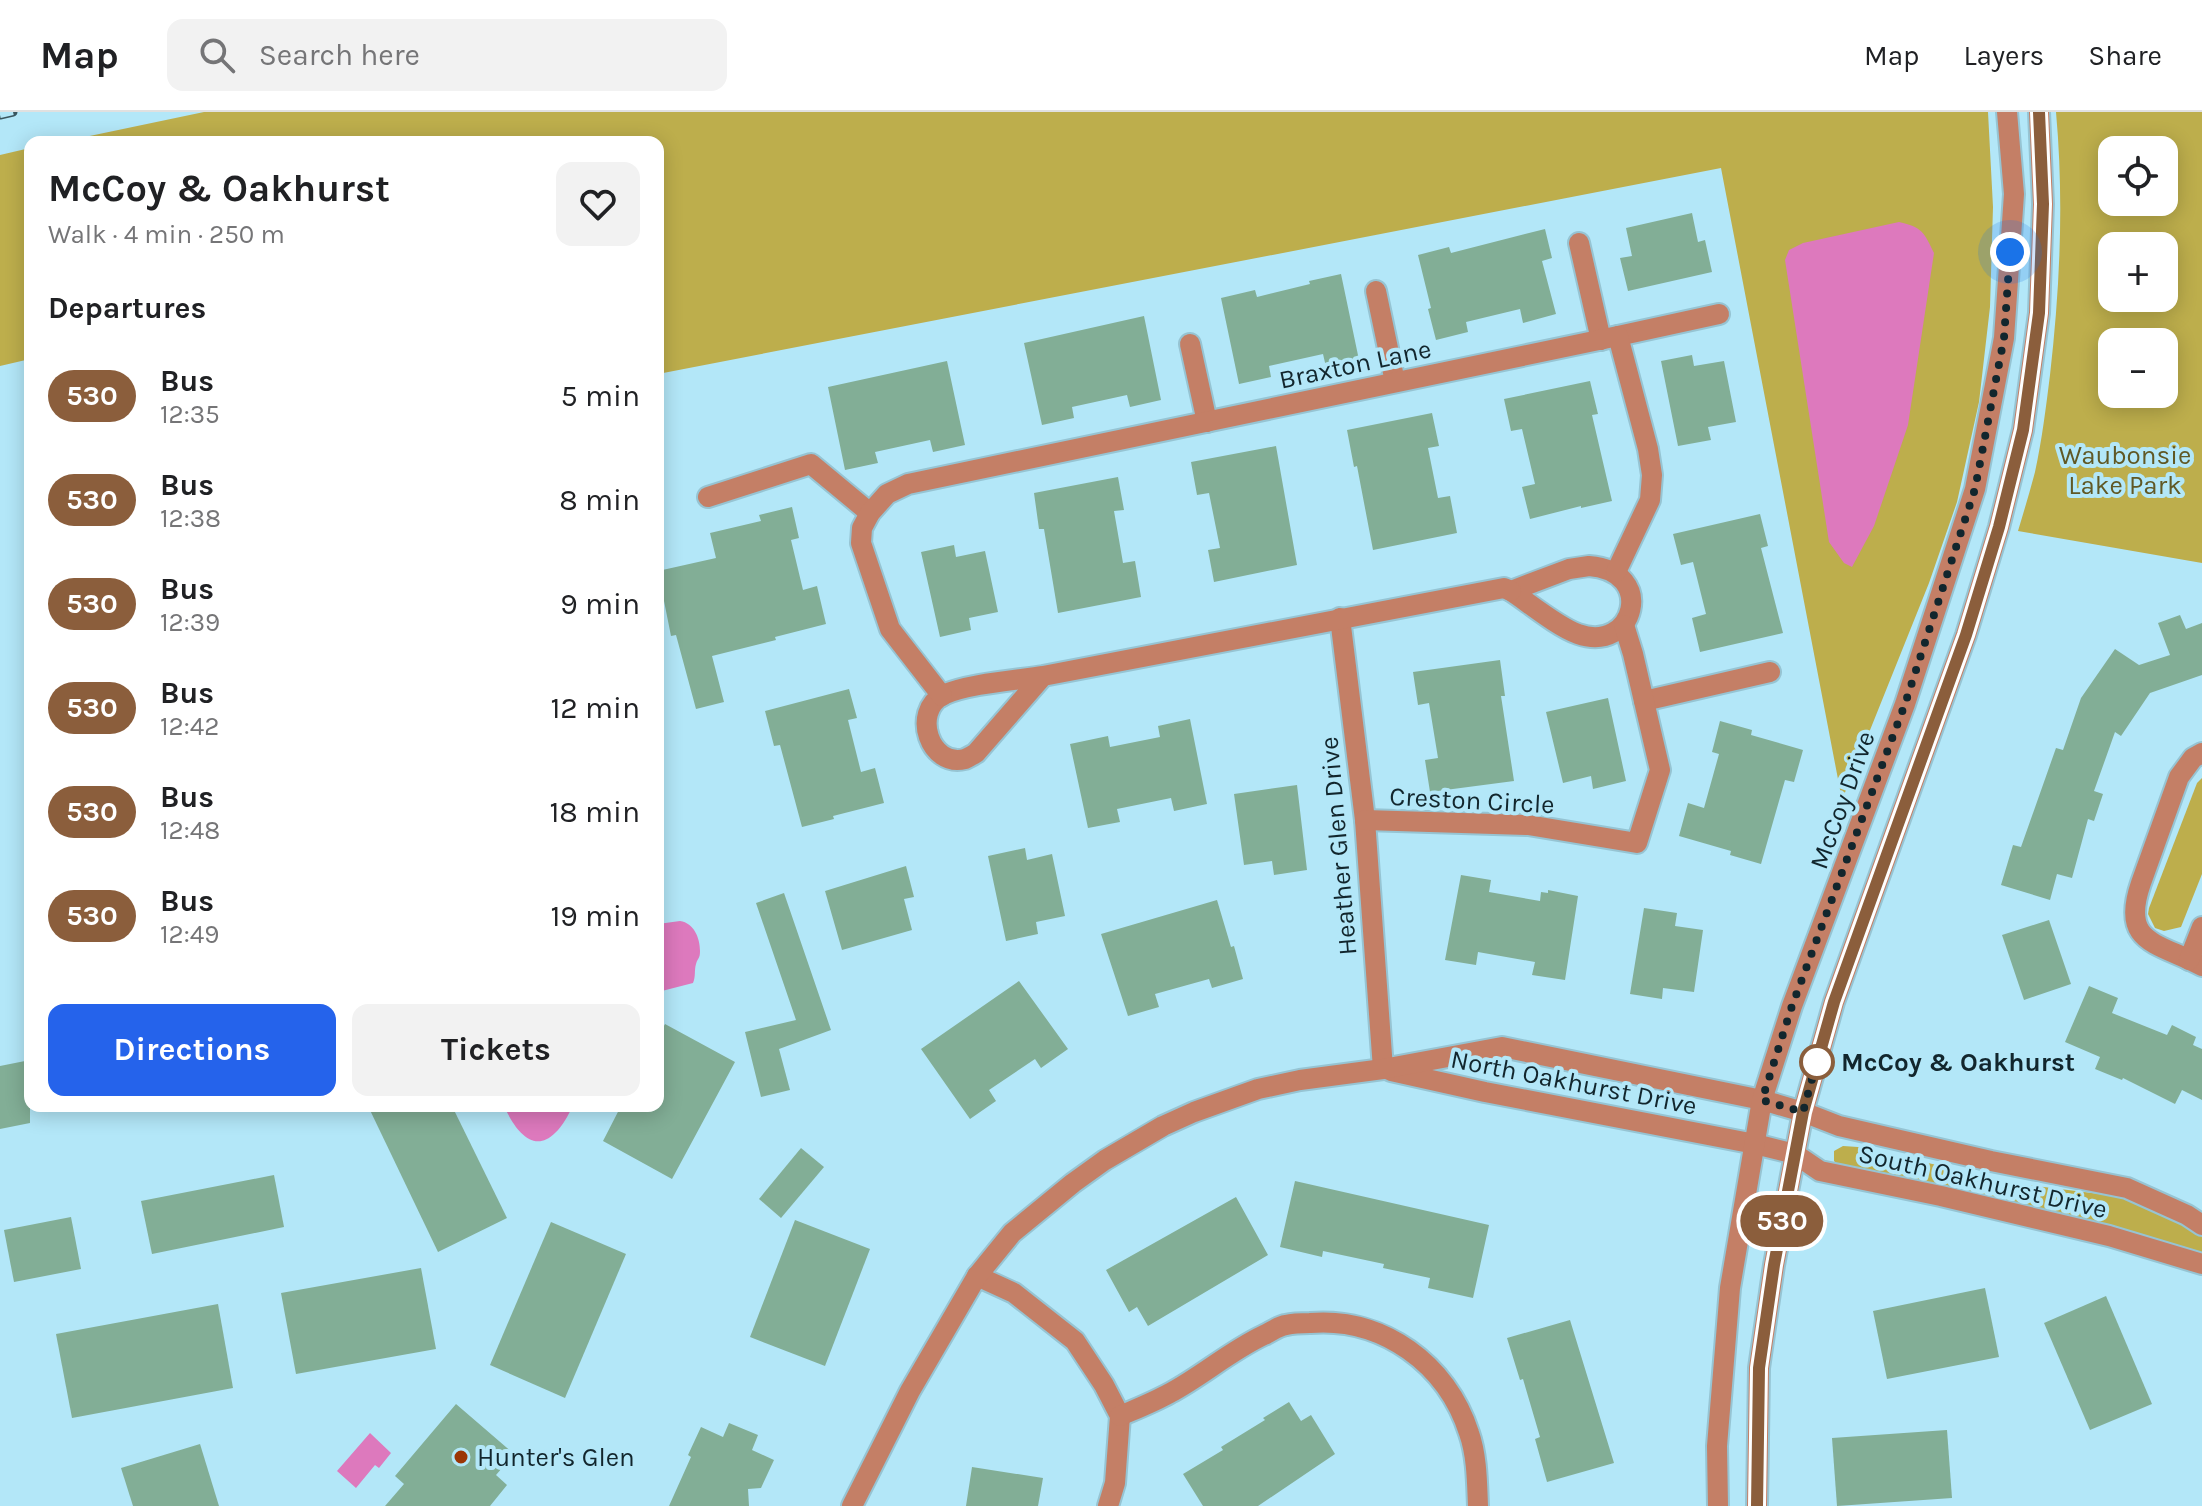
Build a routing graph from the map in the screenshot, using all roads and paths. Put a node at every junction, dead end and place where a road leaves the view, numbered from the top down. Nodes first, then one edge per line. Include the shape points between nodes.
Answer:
1 (2007, 112) edge
2 (2039, 112) edge
3 (1579, 243) dead end
4 (1376, 291) dead end
5 (1719, 314) dead end
6 (1609, 338) junction
7 (1190, 344) dead end
8 (1395, 382) junction
9 (1207, 422) junction
10 (708, 497) dead end
11 (870, 513) junction
12 (1616, 572) junction
13 (1511, 591) junction
14 (1340, 618) junction
15 (1624, 625) junction
16 (1770, 672) dead end
17 (1043, 676) junction
18 (942, 696) junction
19 (1644, 701) junction
20 (2202, 753) edge
21 (1365, 820) junction
22 (2202, 927) edge
23 (2196, 963) edge
24 (1383, 1069) junction
25 (1762, 1100) junction
26 (1803, 1112) junction
27 (1755, 1144) junction
28 (1795, 1154) junction
29 (2202, 1225) edge
30 (2202, 1264) edge
31 (977, 1276) junction
32 (1120, 1416) junction
33 (852, 1506) edge
34 (1108, 1506) edge
35 (1478, 1506) edge
36 (1718, 1506) edge
37 (1757, 1506) edge

1 - 25 street, McCoy Drive via 2014,194 2004,338 1975,489 1905,704
2 - 26 street via 2039,313 2023,430 1966,635 1834,1002
3 - 6 street
4 - 8 street
5 - 6 street, Braxton Lane
6 - 8 street, Braxton Lane
6 - 12 street via 1652,475 1650,500
7 - 9 street
8 - 9 street, Braxton Lane
9 - 11 street, Braxton Lane via 908,484 887,494
10 - 11 street via 811,464
11 - 18 street via 861,543 890,629
12 - 13 street via 1605,567 1569,569
12 - 15 street via 1631,597 1632,611
13 - 14 street via 1504,588
13 - 15 street via 1578,634 1594,637
14 - 17 street
14 - 21 street, Heather Glen Drive
15 - 19 street, Creston Circle
16 - 19 street
17 - 18 street
17 - 18 street via 989,740 964,759 939,752 928,738 925,723
19 - 21 street, Creston Circle via 1660,770 1637,843 1528,825
20 - 23 street via 2179,777 2134,911 2140,934
21 - 24 street, Heather Glen Drive
22 - 23 street
24 - 25 street, North Oakhurst Drive via 1502,1047
24 - 27 street, North Oakhurst Drive
24 - 31 street, North Oakhurst Drive via 1258,1089 1163,1126 1073,1183 1012,1233
25 - 26 street, North Oakhurst Drive
25 - 27 street, McCoy Drive
26 - 28 street
26 - 29 street, South Oakhurst Drive via 1870,1133 2127,1188
27 - 28 street, South Oakhurst Drive
27 - 36 street, McCoy Drive via 1730,1288 1717,1446
28 - 30 street, South Oakhurst Drive via 1820,1171 2109,1236
28 - 37 street via 1759,1368
31 - 32 street via 1014,1293 1075,1341
31 - 33 street, North Oakhurst Drive
32 - 34 street
32 - 35 street via 1171,1393 1247,1343 1285,1325 1355,1324 1386,1335 1419,1357 1445,1387 1470,1434

